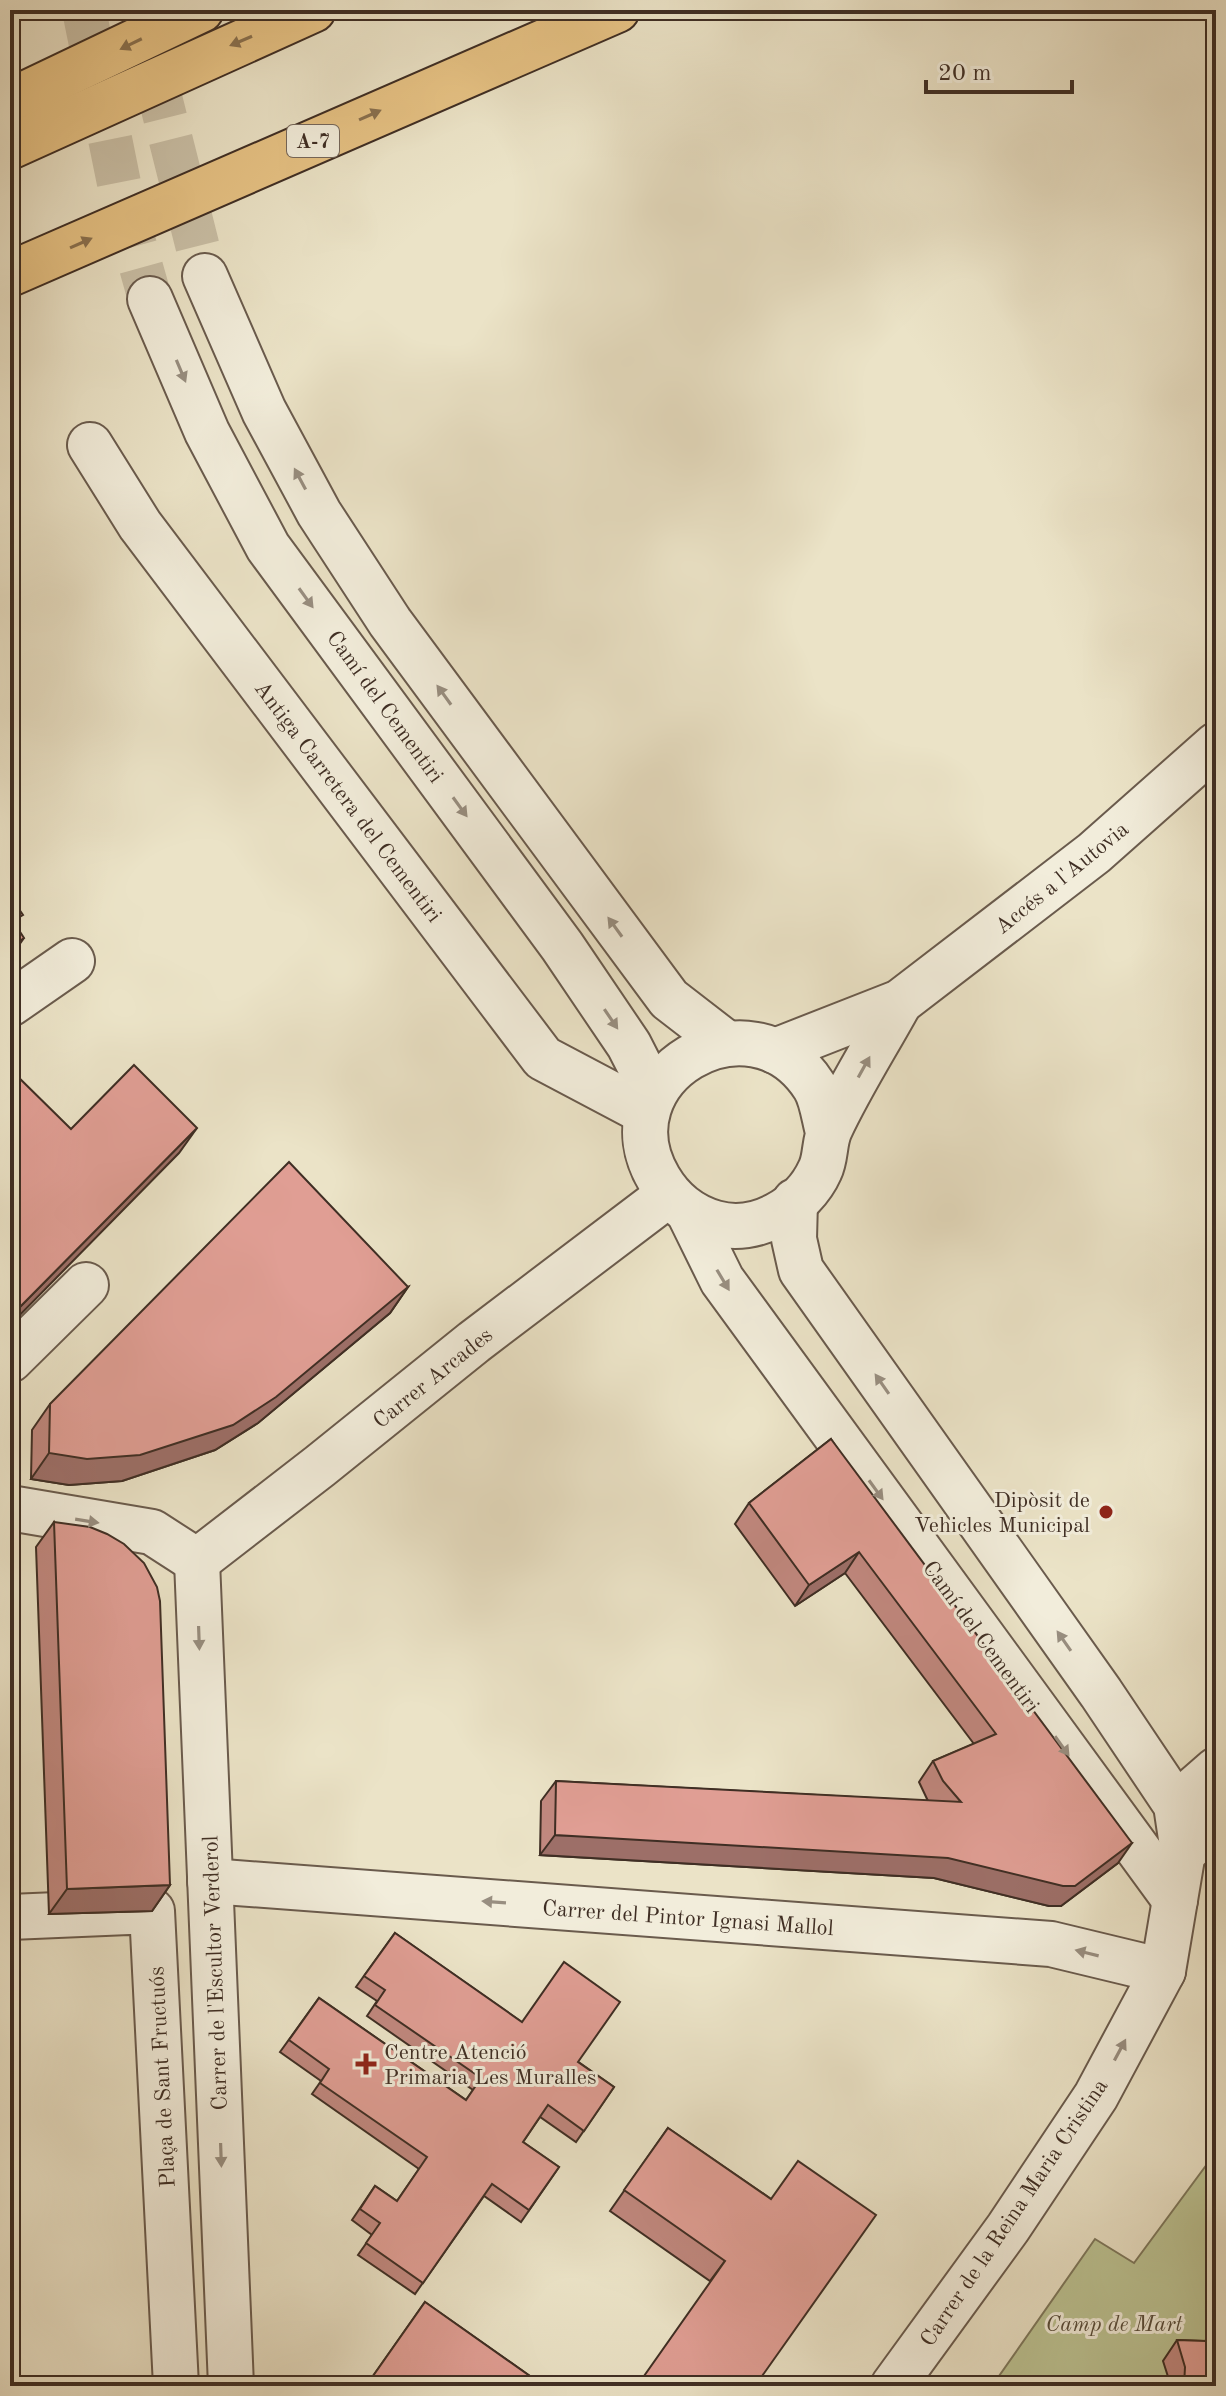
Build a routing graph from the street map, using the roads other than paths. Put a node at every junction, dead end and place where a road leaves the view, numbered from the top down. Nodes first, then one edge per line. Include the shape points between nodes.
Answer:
1 (201, 10) edge
2 (313, 10) edge
3 (617, 10) edge
4 (10, 101) edge
5 (10, 147) edge
6 (10, 274) edge
7 (205, 276) tunnel mouth
8 (150, 299) tunnel mouth
9 (90, 445) dead end
10 (1216, 745) edge
11 (72, 961) dead end
12 (900, 1002) junction
13 (10, 1004) edge
14 (726, 1043) junction
15 (775, 1051) junction
16 (651, 1104) junction
17 (828, 1132) junction
18 (795, 1201) junction
19 (678, 1203) junction
20 (86, 1285) edge
21 (10, 1360) edge
22 (10, 1508) edge
23 (197, 1561) junction
24 (1216, 1770) edge
25 (1176, 1805) junction
26 (1200, 1839) edge
27 (210, 1881) junction
28 (1175, 1900) junction
29 (10, 1917) edge
30 (1163, 1971) junction
31 (176, 2386) edge
32 (231, 2386) edge
33 (893, 2386) edge

1 -> 4 highway
2 -> 5 highway
6 -> 3 highway, A-7
14 -> 7 street via 669,999 390,622 319,513 264,411
8 -> 16 street, Camí del Cementiri via 207,432 268,547 562,946 629,1045
9 - 16 street, Antiga Carretera del Cementiri via 140,525 543,1058
10 - 12 street, Accés a l'Autovia via 1094,853
11 - 13 street
12 - 15 street
17 -> 12 street
14 - 15 street
14 - 16 street via 701,1049 674,1067
15 - 17 street via 802,1070 817,1089
16 - 19 street via 644,1139 650,1164
17 - 18 street via 822,1166
18 - 19 street via 758,1223 715,1223
25 -> 18 street via 801,1270 794,1239
19 - 23 street, Carrer Arcades via 474,1342
19 -> 28 street, Camí del Cementiri via 722,1280
20 - 21 street
22 -> 23 street via 152,1532
23 -> 27 street, Carrer de l'Escultor Verderol
24 - 25 street
25 - 26 street
26 - 28 street, Carrer de la Reina Maria Cristina
30 -> 27 street, Carrer del Pintor Ignasi Mallol via 1051,1944
27 -> 32 street, Carrer de l'Escultor Verderol
28 - 30 street, Carrer de la Reina Maria Cristina
29 - 31 street, Plaça de Sant Fructuós via 152,1911
33 -> 30 street, Carrer de la Reina Maria Cristina via 1089,2107

